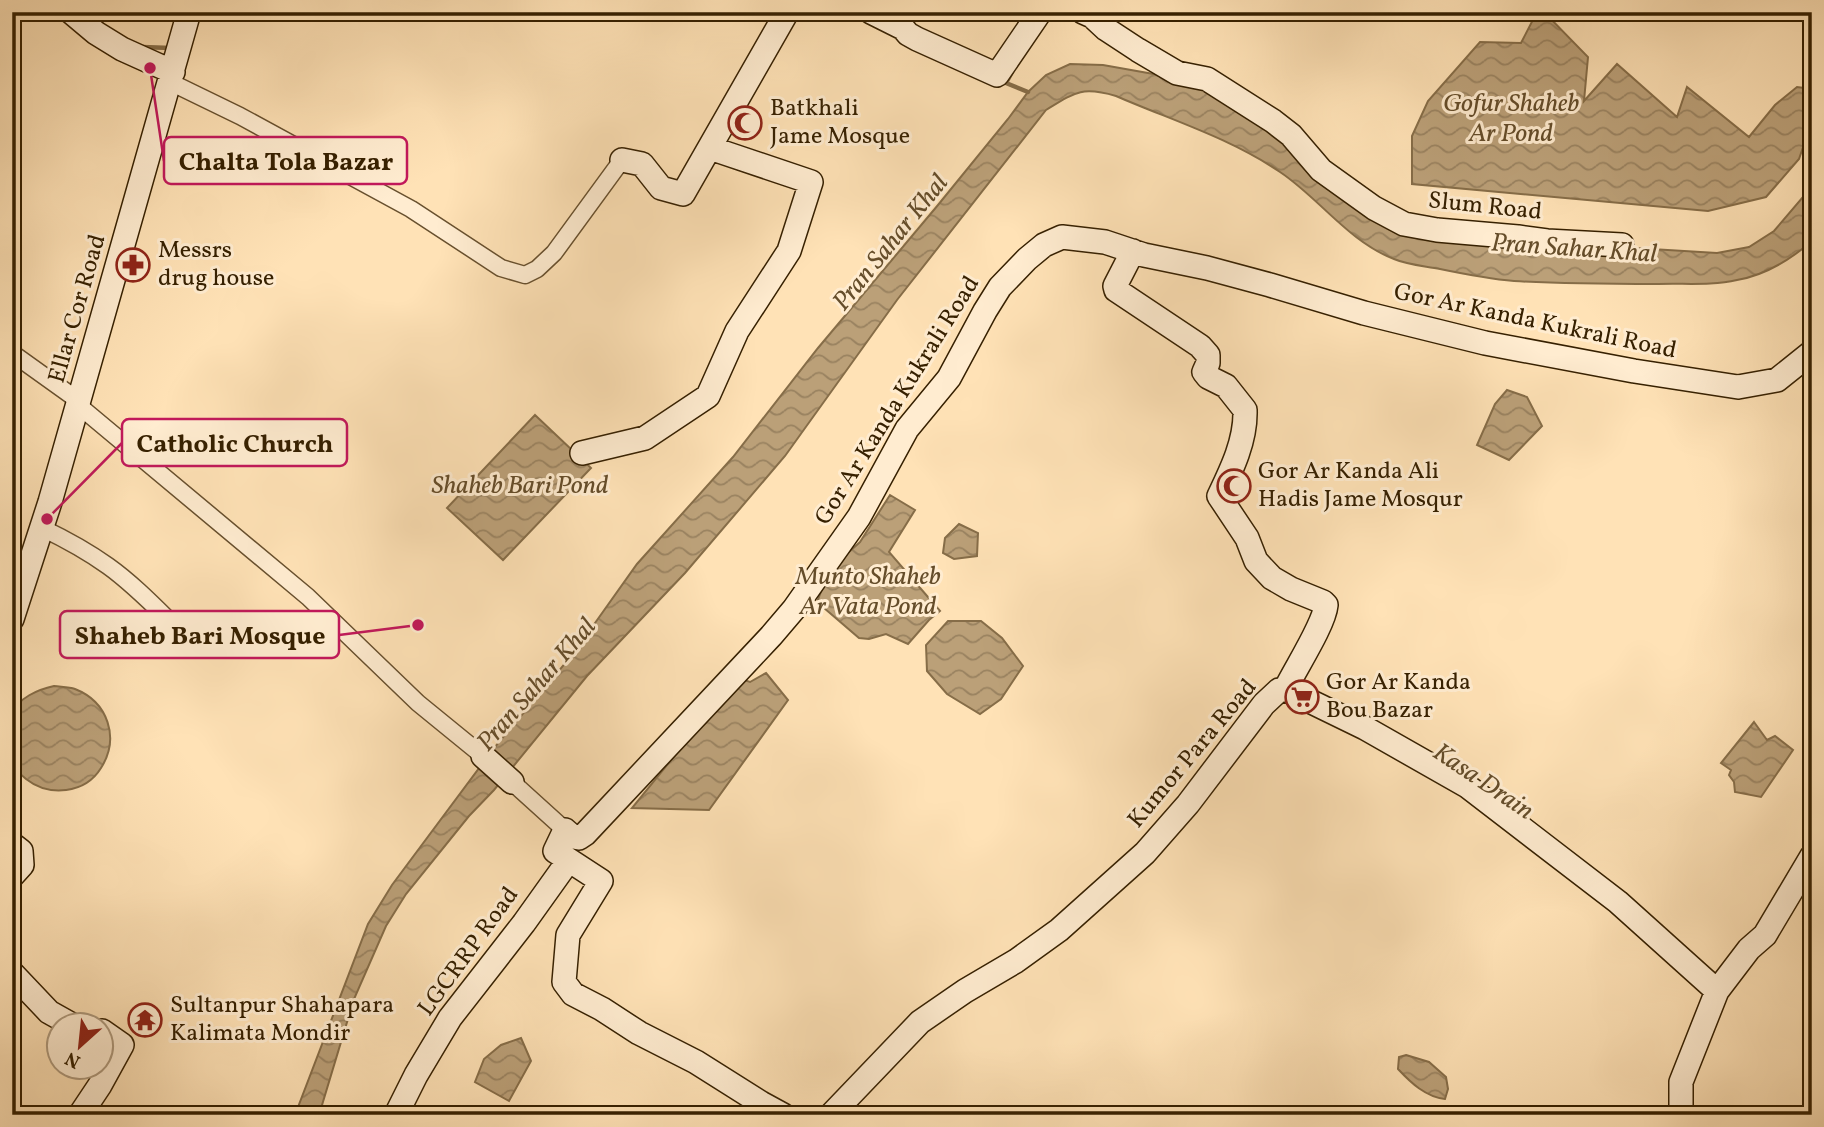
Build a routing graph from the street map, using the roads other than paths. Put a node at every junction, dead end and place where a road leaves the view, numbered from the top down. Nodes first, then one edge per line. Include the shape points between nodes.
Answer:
1 (71, 12) edge
2 (189, 12) edge
3 (787, 12) edge
4 (870, 12) edge
5 (1040, 12) edge
6 (1083, 12) edge
7 (170, 77) junction
8 (710, 148) junction
9 (622, 160) joint
10 (1622, 245) dead end
11 (1133, 251) junction
12 (1812, 352) edge
13 (12, 353) edge
14 (78, 403) junction
15 (582, 453) dead end
16 (42, 528) junction
17 (12, 619) edge
18 (184, 635) dead end
19 (1285, 690) junction
20 (483, 756) joint
21 (512, 782) joint
22 (565, 830) junction
23 (12, 844) edge
24 (1812, 856) edge
25 (569, 860) junction
26 (12, 876) edge
27 (12, 973) edge
28 (1717, 991) junction
29 (49, 1012) edge
30 (116, 1041) edge
31 (116, 1056) edge
32 (102, 1082) edge
33 (80, 1115) edge
34 (396, 1115) edge
35 (783, 1115) edge
36 (831, 1115) edge
37 (1684, 1115) edge

1 - 7 street
2 - 7 street, Ellar Cor Road
3 - 8 street
4 - 5 street via 997,75
6 - 10 street, Slum Road via 1177,72 1207,79 1273,121 1321,170 1404,224
7 - 9 street via 411,209 501,268 525,275 554,253
7 - 14 street, Ellar Cor Road
8 - 9 street via 683,194 662,188 642,164
8 - 15 street via 811,182 789,251 737,331 708,396 645,438
11 - 12 street, Gor Ar Kanda Kukrali Road via 1485,343 1738,387 1777,380
11 - 19 street via 1116,290 1200,346 1208,355 1204,372 1226,386 1245,410 1243,437 1219,496 1247,538 1256,561 1272,578 1326,605
11 - 22 street, Gor Ar Kanda Kukrali Road via 1062,237 1044,245 1012,273 949,377 906,429 859,517 794,610 584,834 573,837
13 - 14 street
14 - 16 street, Ellar Cor Road
14 - 20 street via 308,597 418,703
16 - 17 street, Ellar Cor Road
16 - 18 street via 110,567
19 - 28 street, Kumor Para Road via 1365,728 1467,786 1618,902
19 - 36 street, Kumor Para Road via 1265,704 1145,853 1059,930 919,1022
20 - 21 street
21 - 22 street
22 - 25 street via 555,851
23 - 26 street via 21,850 22,865
24 - 28 street via 1765,935
25 - 34 street, LGCRRP Road via 450,1018
25 - 35 street via 601,881 568,935 564,982 573,994
27 - 29 street
28 - 37 street via 1681,1082
30 - 31 street via 122,1045
32 - 33 street

